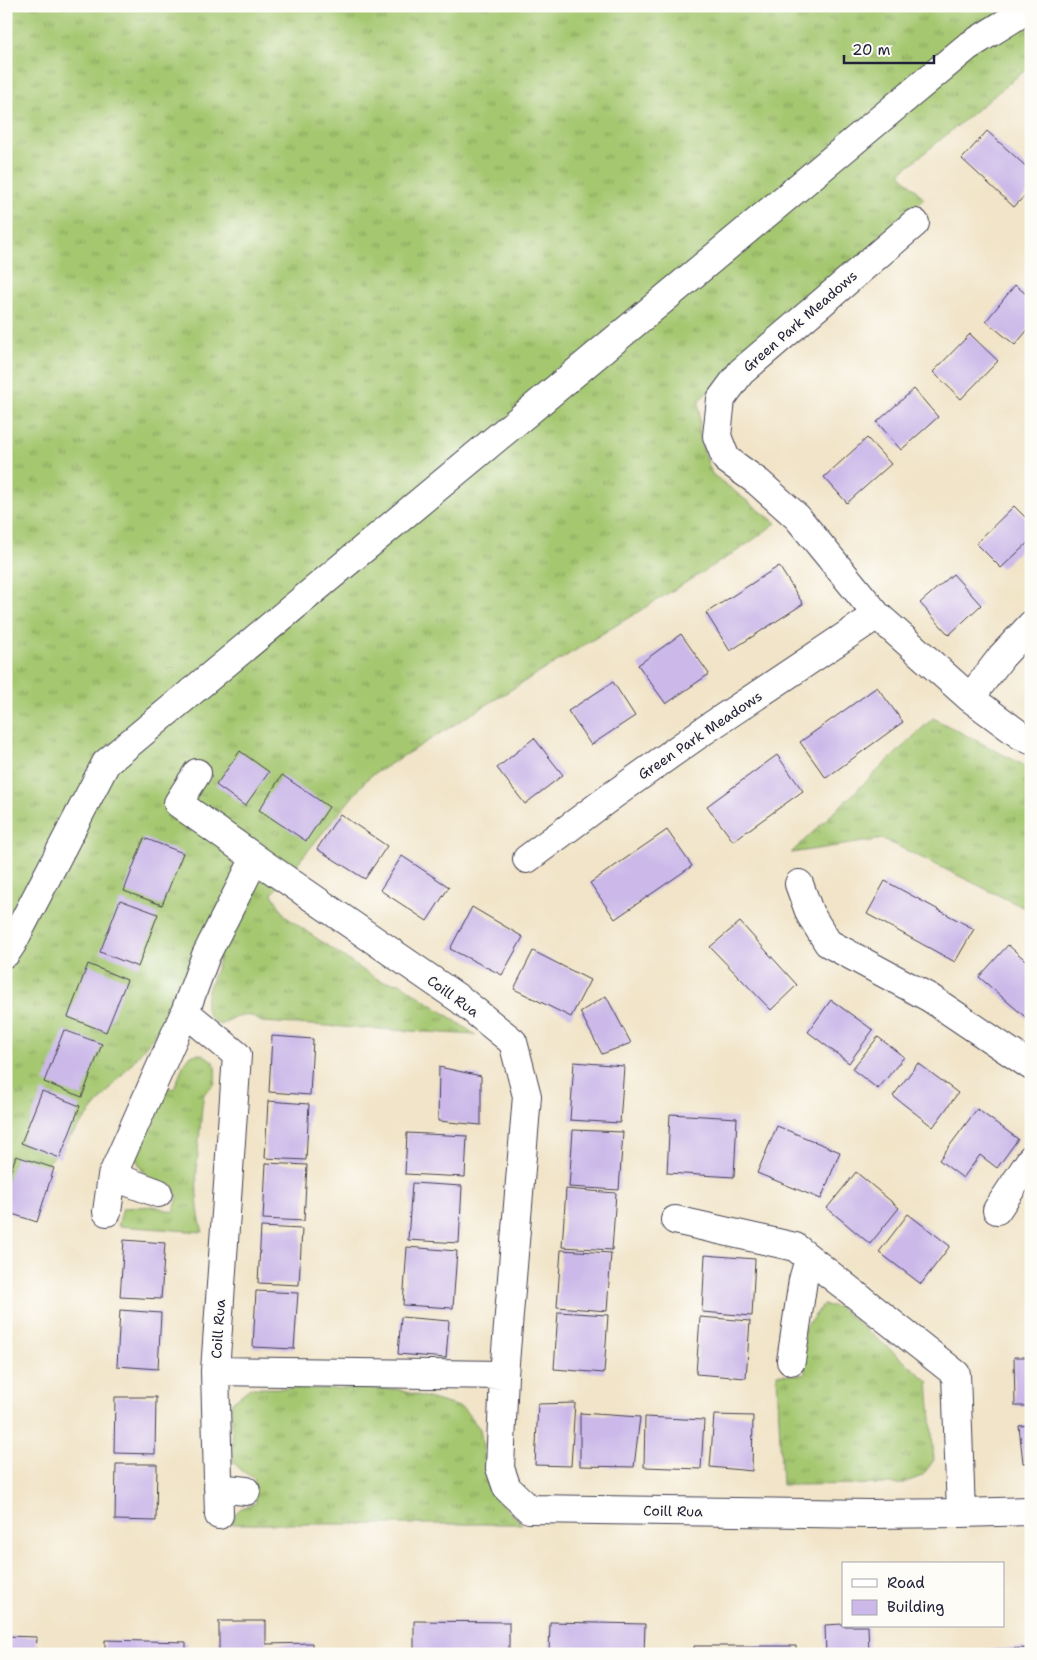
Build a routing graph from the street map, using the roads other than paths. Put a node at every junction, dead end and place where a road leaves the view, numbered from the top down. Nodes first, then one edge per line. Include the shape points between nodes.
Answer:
1 (1031, 7) edge
2 (915, 222) dead end
3 (877, 615) junction
4 (1031, 625) edge
5 (970, 698) junction
6 (1031, 740) edge
7 (197, 773) dead end
8 (255, 858) junction
9 (527, 859) dead end
10 (799, 884) dead end
11 (6, 953) edge
12 (185, 1012) junction
13 (1031, 1066) edge
14 (1031, 1159) edge
15 (112, 1176) junction
16 (158, 1193) dead end
17 (997, 1210) dead end
18 (107, 1212) dead end
19 (675, 1220) dead end
20 (809, 1259) junction
21 (791, 1361) dead end
22 (215, 1371) junction
23 (504, 1375) junction
24 (218, 1488) junction
25 (246, 1491) dead end
26 (1031, 1511) edge
27 (961, 1513) junction
28 (219, 1516) dead end

1 - 11 street via 967,47 106,763
2 - 3 street, Green Park Meadows via 741,372 721,399 717,436 726,459 797,517
3 - 5 street, Green Park Meadows
3 - 9 street, Green Park Meadows via 678,749
4 - 5 street
5 - 6 street, Green Park Meadows
7 - 8 street, Coill Rua via 178,803
8 - 12 street via 206,955
8 - 23 street, Coill Rua via 461,1000 513,1042 527,1096
10 - 13 street via 810,914 828,943 930,998
12 - 15 street
12 - 22 street, Coill Rua via 236,1055
14 - 17 street
15 - 16 street
15 - 18 street
19 - 20 street via 795,1248
20 - 21 street
20 - 27 street via 956,1374
22 - 23 street, Coill Rua
22 - 24 street, Coill Rua
23 - 27 street, Coill Rua via 500,1468 507,1488 529,1509
24 - 25 street
24 - 28 street, Coill Rua
26 - 27 street, Coill Rua

